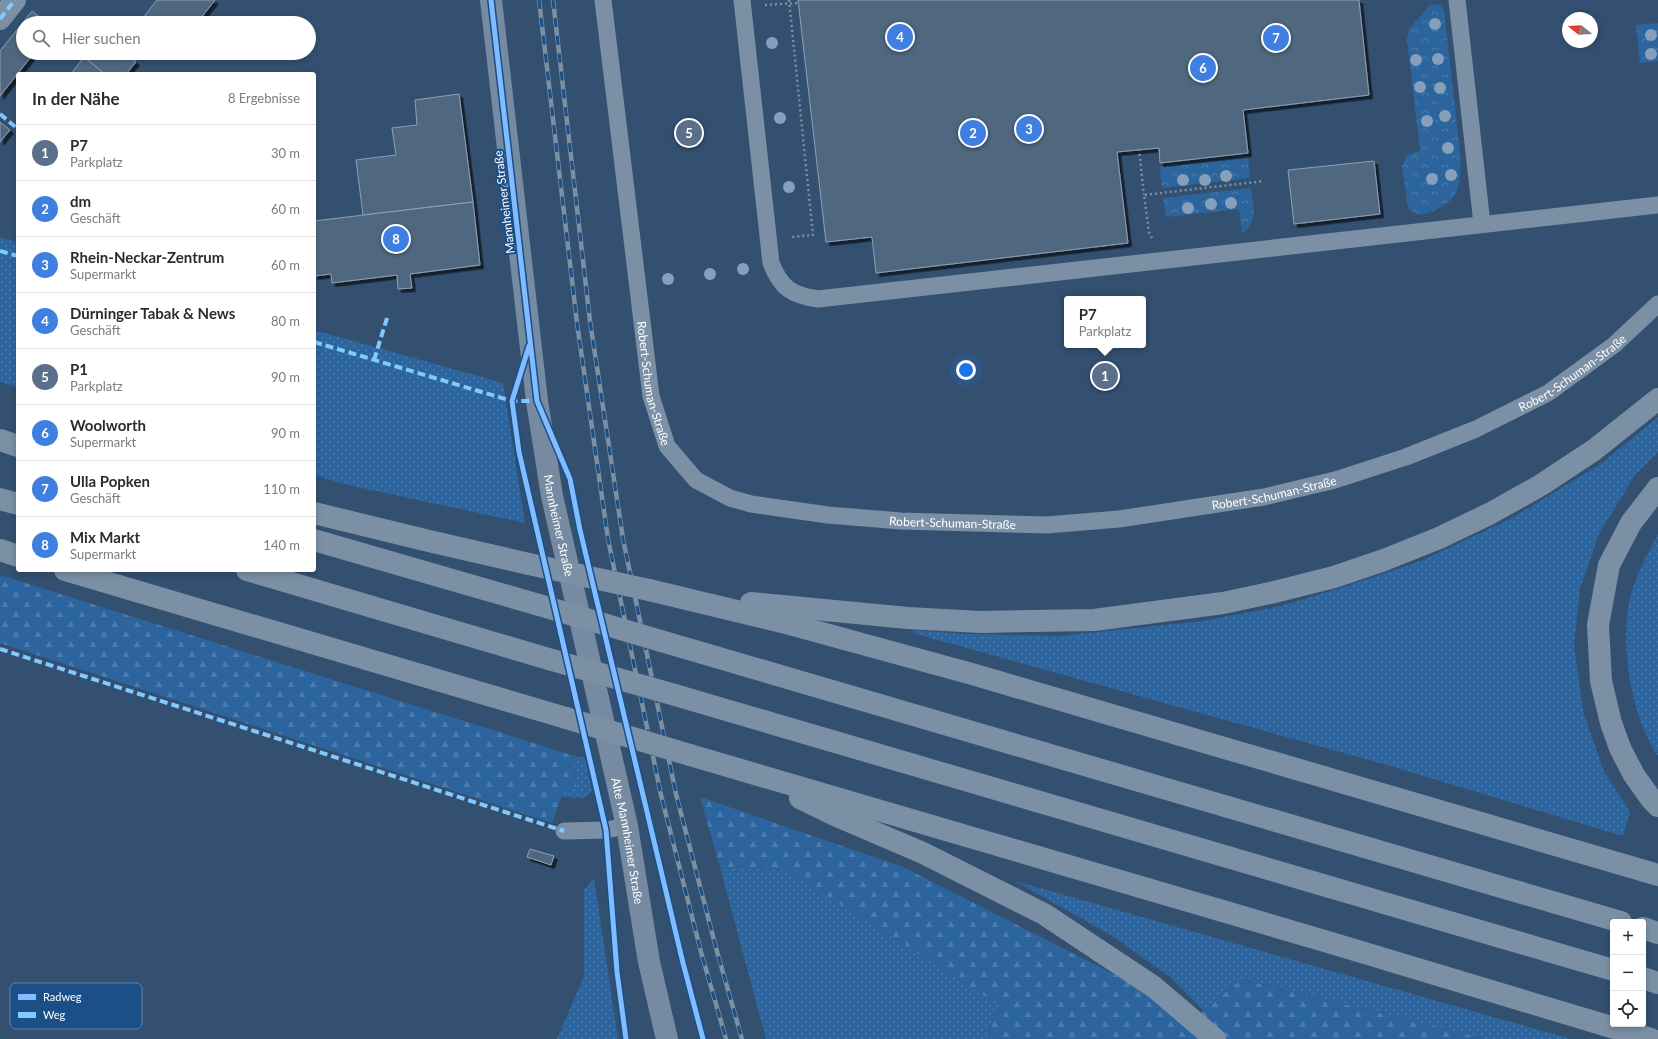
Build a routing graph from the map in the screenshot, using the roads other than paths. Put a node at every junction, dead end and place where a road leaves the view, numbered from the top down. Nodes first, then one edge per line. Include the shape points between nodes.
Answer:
1 (15, 0) edge
2 (491, 0) edge
3 (603, 0) edge
4 (1457, 0) edge
5 (742, 3) edge
6 (0, 19) edge
7 (1658, 205) edge
8 (1482, 224) junction
9 (1658, 304) edge
10 (1658, 399) edge
11 (0, 440) edge
12 (16, 445) edge
13 (1658, 488) edge
14 (0, 499) edge
15 (16, 503) edge
16 (316, 514) edge
17 (316, 541) edge
18 (0, 550) edge
19 (16, 555) edge
20 (72, 572) edge
21 (253, 572) edge
22 (683, 597) junction
23 (587, 644) joint
24 (753, 773) junction
25 (1658, 806) edge
26 (627, 826) junction
27 (564, 831) dead end
28 (1658, 874) edge
29 (1611, 919) edge
30 (1646, 929) edge
31 (1658, 933) edge
32 (1610, 969) edge
33 (1646, 979) edge
34 (1658, 983) edge
35 (667, 1039) edge
36 (1215, 1039) edge
37 (1651, 1039) edge

1 - 6 street
2 - 23 main road, Mannheimer Straße via 537,401 552,496
3 - 9 lane, Robert-Schuman-Straße via 651,396 667,446 696,480 730,498 751,504 828,514 909,521 1047,525 1119,519 1264,497 1335,480 1406,457 1476,429 1548,393 1614,345
4 - 8 lane
5 - 8 lane via 771,263 784,286 802,297 818,299
7 - 8 lane
10 - 22 highway via 1594,450 1542,485 1491,513 1384,560 1334,577 1263,595 1223,603 1094,620 980,622 908,618
11 - 12 highway
13 - 25 highway via 1631,523 1609,565 1598,625 1601,681 1611,723 1634,775
14 - 15 highway
16 - 22 highway, bridge via 429,542
17 - 29 highway, bridge
18 - 19 highway
20 - 24 highway, bridge
21 - 32 highway, bridge
22 - 28 highway via 972,674
23 - 26 main road, Alte Mannheimer Straße
24 - 36 highway via 838,817 923,853 1044,914 1154,987
24 - 37 highway
26 - 27 lane via 606,830
26 - 35 main road, Alte Mannheimer Straße via 649,962
30 - 31 highway
33 - 34 highway

